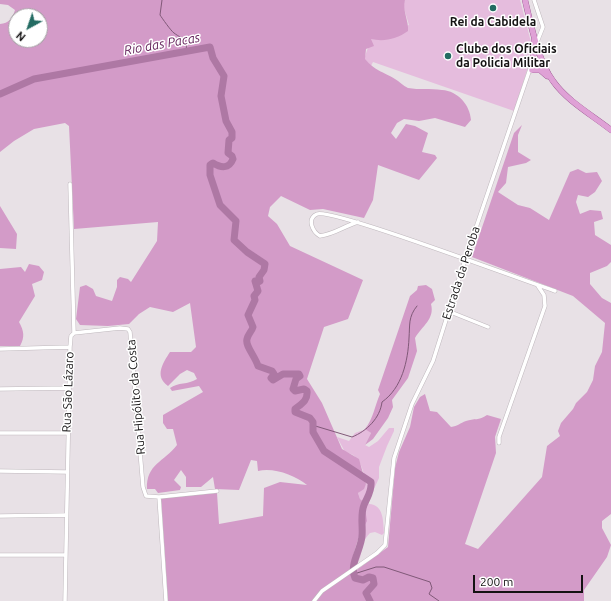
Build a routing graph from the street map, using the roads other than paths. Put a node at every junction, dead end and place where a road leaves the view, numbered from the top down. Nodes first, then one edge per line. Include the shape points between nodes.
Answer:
1 (525, 0) edge
2 (534, 0) edge
3 (531, 22) junction
4 (537, 42) junction
5 (542, 61) junction
6 (532, 63) junction
7 (532, 70) junction
8 (527, 77) junction
9 (558, 87) junction
10 (611, 130) edge
11 (70, 185) dead end
12 (358, 222) junction
13 (465, 260) junction
14 (538, 286) junction
15 (555, 291) dead end
16 (448, 311) junction
17 (488, 327) dead end
18 (74, 334) junction
19 (70, 347) junction
20 (0, 349) edge
21 (69, 388) junction
22 (0, 389) edge
23 (0, 433) edge
24 (67, 433) junction
25 (499, 443) dead end
26 (0, 472) edge
27 (66, 472) junction
28 (217, 491) dead end
29 (159, 497) junction
30 (65, 515) junction
31 (0, 516) edge
32 (0, 555) edge
33 (66, 555) junction
34 (65, 601) edge
35 (166, 601) edge
36 (314, 601) edge

1 - 3 main road
2 - 4 street via 543,27
3 - 4 main road
3 - 6 main road via 535,47
4 - 5 main road
5 - 6 street via 536,60
5 - 7 street
5 - 9 main road via 548,75
6 - 8 street, Estrada da Peroba
7 - 8 street
7 - 9 main road via 542,71
8 - 13 street, Estrada da Peroba
9 - 10 main road
11 - 18 street, Rua São Lázaro
12 - 12 street via 324,213 317,214 311,225 314,233 320,236 339,232 348,225
12 - 13 street
13 - 14 street
13 - 16 street, Estrada da Peroba
14 - 15 street
14 - 25 street via 544,295 545,306
16 - 17 street
16 - 36 street, Estrada da Peroba via 433,361 412,404 394,458 387,514 387,540 377,553 322,590
18 - 19 street, Rua São Lázaro via 71,336
18 - 29 street, Rua Hipólito da Costa via 124,328 130,332 143,488 146,496
19 - 20 street
19 - 21 street, Rua São Lázaro
21 - 22 street
21 - 24 street, Rua São Lázaro
23 - 24 street
24 - 27 street, Rua São Lázaro
26 - 27 street
27 - 30 street, Rua São Lázaro
28 - 29 street
29 - 35 street
30 - 31 street
30 - 33 street, Rua São Lázaro
32 - 33 street
33 - 34 street, Rua São Lázaro

